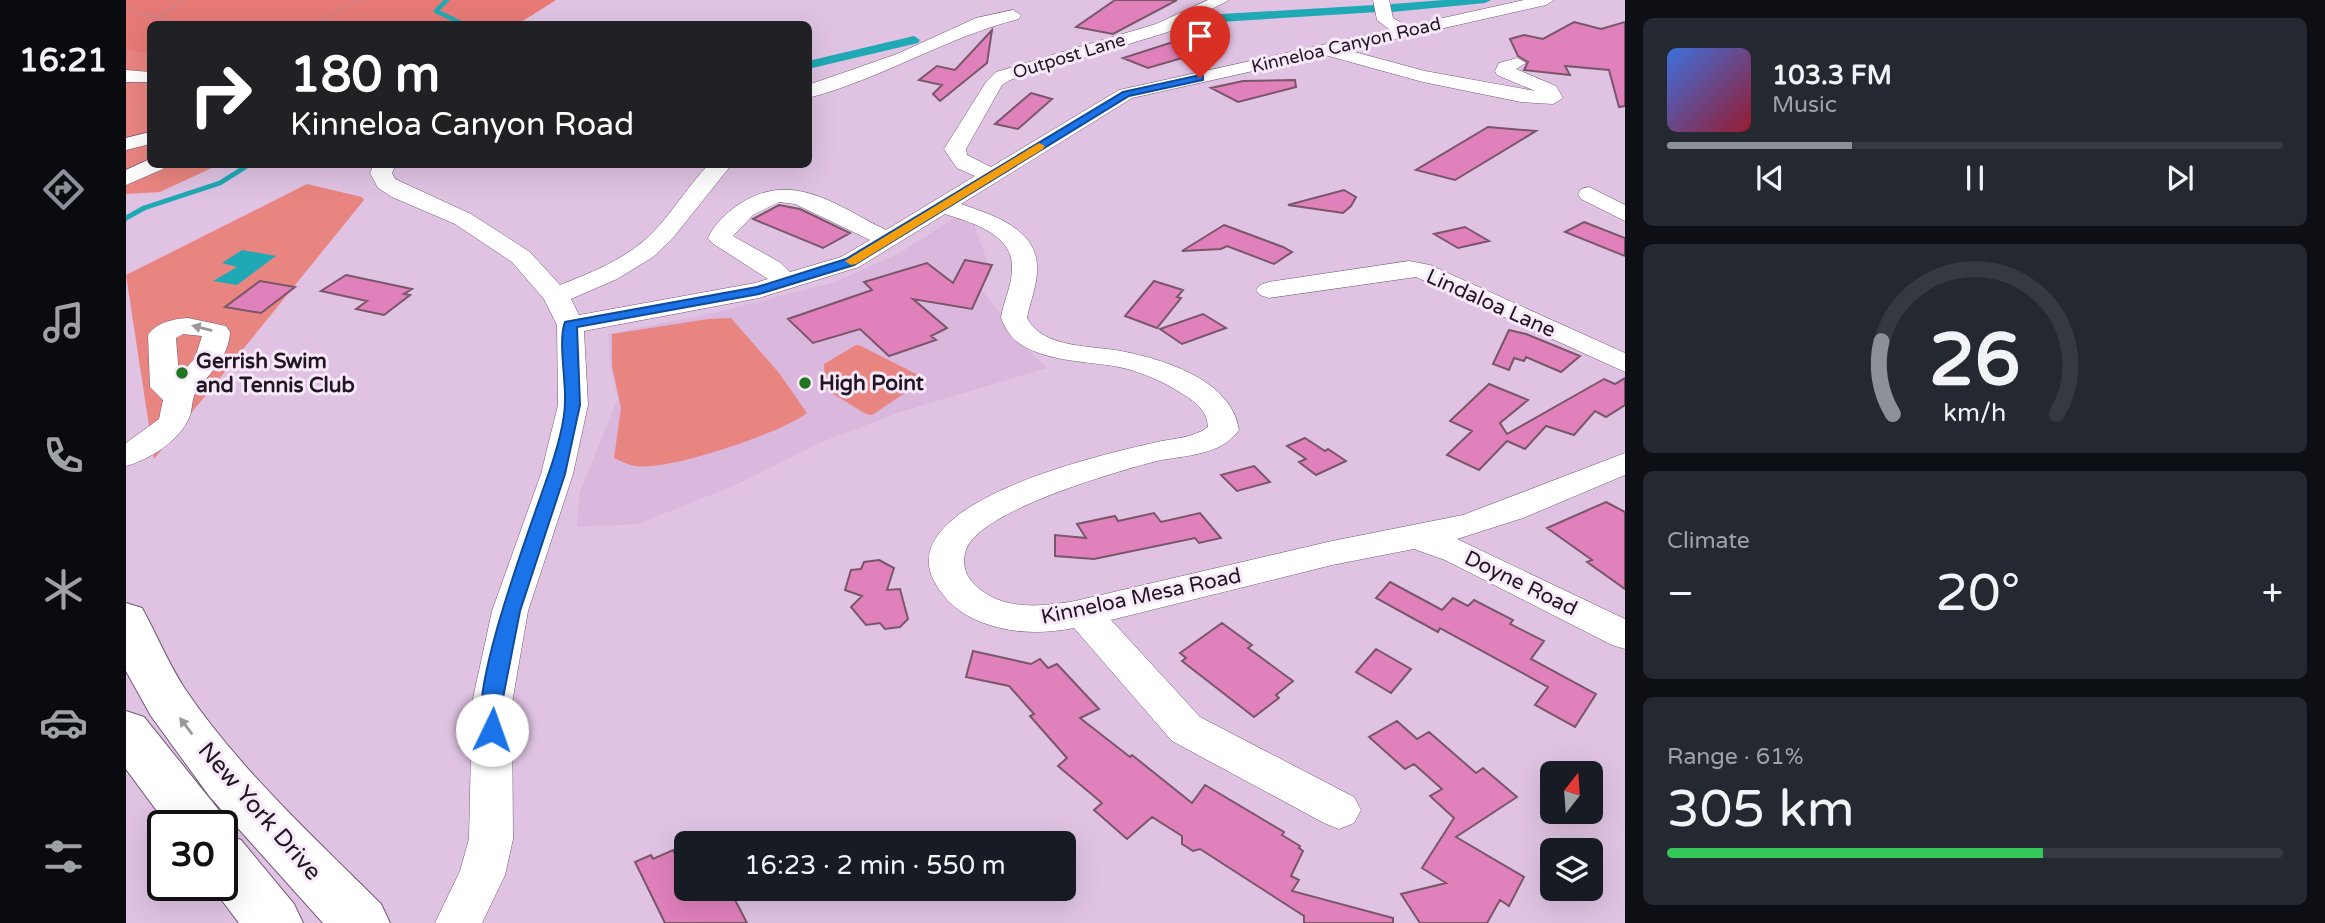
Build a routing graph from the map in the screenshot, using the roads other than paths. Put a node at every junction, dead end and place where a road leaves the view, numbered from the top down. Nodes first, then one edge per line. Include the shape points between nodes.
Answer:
1 (1221, 0) edge
2 (1381, 0) edge
3 (1546, 0) edge
4 (1013, 15) dead end
5 (1404, 31) junction
6 (1323, 50) junction
7 (1517, 63) dead end
8 (126, 76) edge
9 (147, 77) edge
10 (812, 91) edge
11 (147, 139) edge
12 (126, 144) edge
13 (147, 168) edge
14 (383, 168) edge
15 (718, 168) edge
16 (992, 175) junction
17 (126, 178) edge
18 (1589, 194) dead end
19 (942, 205) junction
20 (1625, 214) edge
21 (887, 239) junction
22 (785, 282) junction
23 (1269, 290) dead end
24 (556, 296) junction
25 (570, 325) junction
26 (1625, 364) edge
27 (178, 398) dead end
28 (126, 456) edge
29 (1625, 463) edge
30 (1415, 536) junction
31 (1082, 612) junction
32 (126, 620) edge
33 (1625, 635) edge
34 (126, 731) edge
35 (186, 810) edge
36 (1339, 810) dead end
37 (238, 877) edge
38 (274, 923) edge
39 (361, 923) edge
40 (458, 923) edge

1 - 16 street, Outpost Lane via 1162,28 995,82 955,149 964,164
2 - 5 street via 1385,20
3 - 5 street, Kinneloa Canyon Road
4 - 10 street via 982,22 904,58
5 - 6 street, Kinneloa Canyon Road
6 - 7 street via 1423,76 1553,98 1549,90 1504,71
6 - 16 street, Kinneloa Canyon Road via 1126,94
8 - 9 street
11 - 12 street
13 - 17 street
14 - 24 street via 386,183 486,234 520,257
15 - 24 street via 656,242 631,263
16 - 19 street, Kinneloa Canyon Road
18 - 20 street
19 - 21 street, Kinneloa Canyon Road
19 - 31 street, Kinneloa Mesa Road via 997,226 1016,242 1025,262 1014,318 1022,332 1052,348 1141,365 1193,388 1223,414 1224,430 1210,440 1037,489 983,515 950,545 947,569 951,581 960,593 989,612 1023,619
21 - 22 street, Kinneloa Canyon Road via 850,262
21 - 22 street via 803,199 780,195 756,204 721,233 723,242 772,268
22 - 25 street, Kinneloa Canyon Road
23 - 26 street, Lindaloa Lane via 1421,270
24 - 25 street
25 - 40 street via 573,405 557,474 510,611 492,703 491,839 482,875
27 - 28 street via 174,419 152,441
29 - 30 street, Kinneloa Mesa Road via 1475,523
30 - 31 street, Kinneloa Mesa Road
30 - 33 street, Doyne Road
31 - 36 street via 1185,729
39 -> 32 main road, New York Drive via 239,795 174,709 136,648
34 - 35 main road
37 - 38 main road

